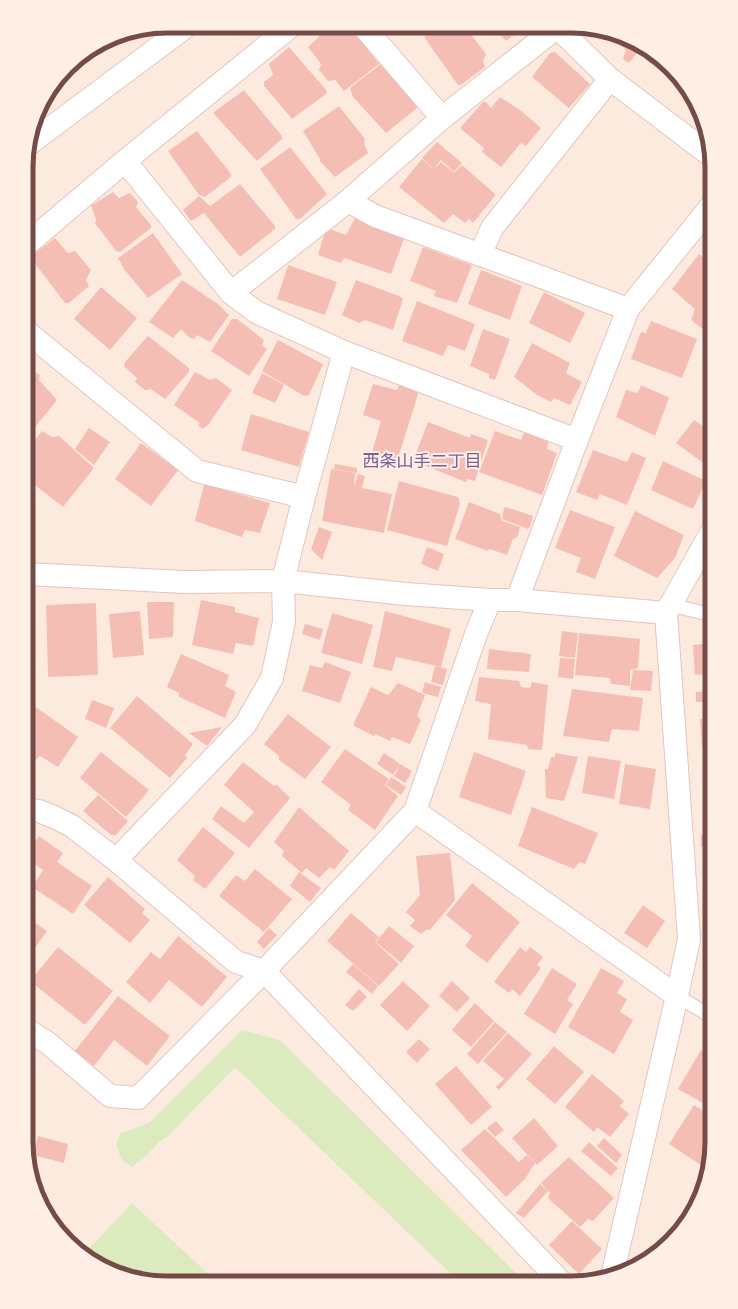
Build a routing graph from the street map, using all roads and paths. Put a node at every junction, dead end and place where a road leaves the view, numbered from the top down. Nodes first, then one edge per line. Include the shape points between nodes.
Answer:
1 (178, 33) edge
2 (283, 33) edge
3 (369, 33) edge
4 (551, 33) edge
5 (562, 33) edge
6 (610, 79) junction
7 (442, 118) junction
8 (37, 138) edge
9 (704, 150) edge
10 (125, 160) junction
11 (348, 201) junction
12 (705, 214) edge
13 (33, 239) edge
14 (480, 255) junction
15 (231, 293) junction
16 (628, 309) junction
17 (33, 337) edge
18 (344, 352) junction
19 (577, 440) junction
20 (304, 497) junction
21 (705, 544) edge
22 (33, 574) edge
23 (283, 582) junction
24 (490, 600) junction
25 (517, 600) junction
26 (669, 609) junction
27 (705, 614) edge
28 (33, 810) edge
29 (415, 811) junction
30 (116, 860) junction
31 (264, 972) junction
32 (677, 996) junction
33 (705, 1013) edge
34 (33, 1033) edge
35 (614, 1269) edge
36 (555, 1276) edge

1 - 8 street
2 - 10 street
3 - 7 street
4 - 7 street
5 - 6 street
6 - 9 street
6 - 14 street via 492,228
7 - 11 street
10 - 13 street
10 - 15 street
11 - 14 street via 376,216
11 - 15 street
12 - 16 street
14 - 16 street
15 - 18 street via 256,312
16 - 19 street
17 - 20 street via 197,471
18 - 19 street
18 - 20 street
19 - 25 street
20 - 23 street
21 - 26 street
22 - 23 street via 184,582
23 - 24 street
23 - 30 street via 284,622 272,678 245,725
24 - 25 street
24 - 29 street
25 - 26 street
26 - 27 lane
26 - 32 street via 689,939
28 - 30 street via 72,826
29 - 31 street
29 - 32 street
30 - 31 street via 236,962
31 - 34 street via 138,1098 110,1096 48,1043
31 - 36 street
32 - 33 lane
32 - 35 street

